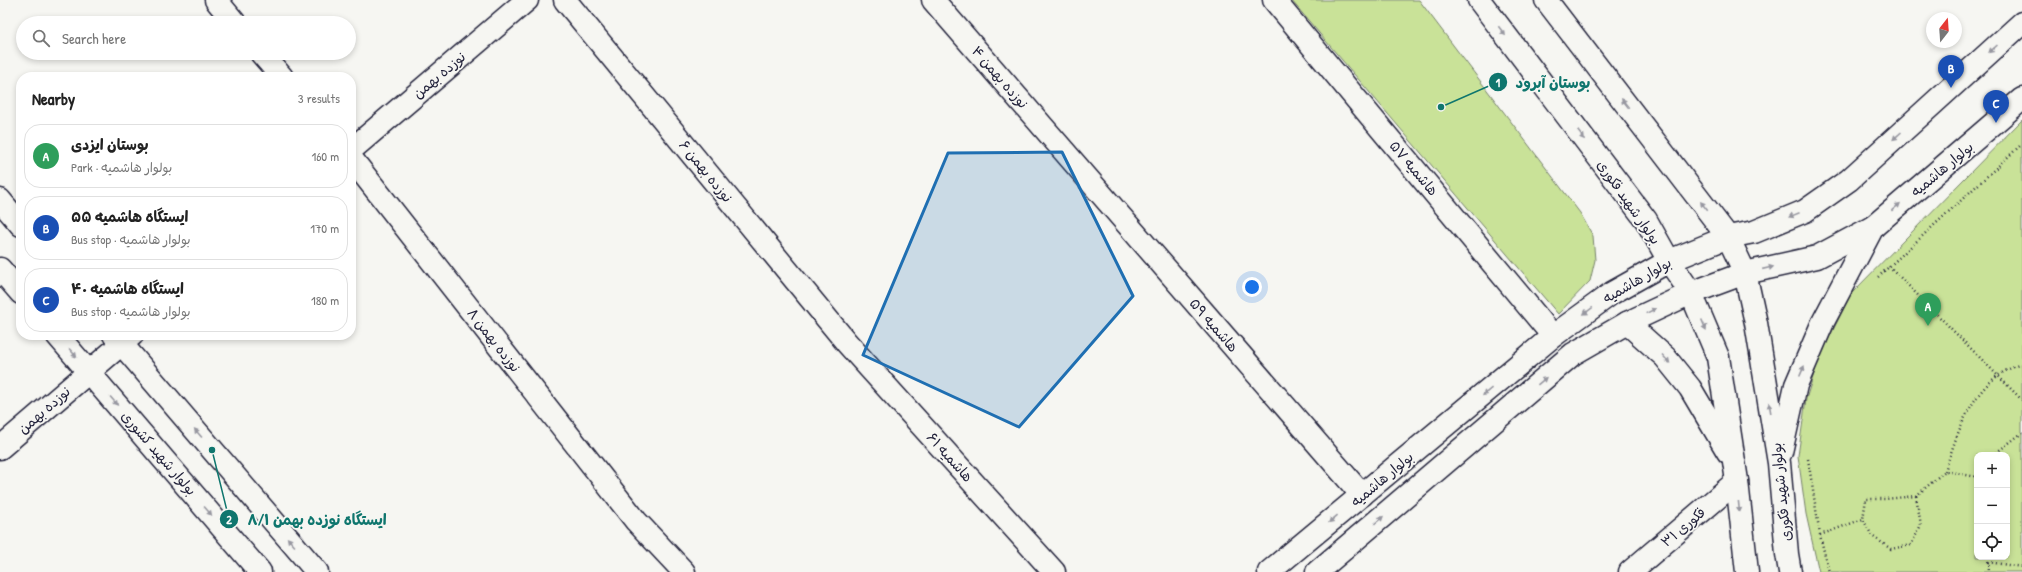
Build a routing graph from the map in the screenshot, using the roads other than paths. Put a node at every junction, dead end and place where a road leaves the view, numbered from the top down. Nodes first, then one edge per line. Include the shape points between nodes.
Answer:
1 (216, 0) edge
2 (527, 0) edge
3 (565, 0) edge
4 (933, 0) edge
5 (1274, 0) edge
6 (1479, 0) edge
7 (1546, 0) edge
8 (229, 16) edge
9 (2022, 23) edge
10 (267, 60) edge
11 (278, 72) edge
12 (2022, 99) edge
13 (356, 146) edge
14 (1067, 155) joint
15 (356, 164) edge
16 (0, 200) edge
17 (16, 219) edge
18 (1873, 226) junction
19 (1728, 237) junction
20 (1669, 261) junction
21 (0, 268) edge
22 (1745, 273) junction
23 (16, 287) edge
24 (1691, 293) junction
25 (1627, 323) junction
26 (1553, 336) junction
27 (61, 340) edge
28 (120, 340) edge
29 (124, 340) edge
30 (847, 343) joint
31 (89, 372) junction
32 (0, 448) edge
33 (1779, 463) junction
34 (1735, 472) junction
35 (1362, 495) junction
36 (260, 572) edge
37 (317, 572) edge
38 (684, 572) edge
39 (1054, 572) edge
40 (1270, 572) edge
41 (1317, 572) edge
42 (1630, 572) edge
43 (1747, 572) edge
44 (1790, 572) edge

1 - 8 street
2 - 13 street, نوزده بهمن
3 - 30 street, نوزده بهمن ۶
4 - 14 street, نوزده بهمن ۴
5 - 26 street, هاشمیه ۵۷
6 -> 20 street, بولوار شهید فکوری via 1646,220
19 -> 7 street, بولوار شهید فکوری
9 -> 19 street, بولوار هاشمیه via 1849,180 1805,211 1754,232
10 - 11 street
18 -> 12 street, بولوار هاشمیه
14 - 35 street, هاشمیه ۵۹
15 - 38 street, نوزده بهمن ۸ via 636,521
16 - 17 street
22 -> 18 street, بولوار هاشمیه via 1817,257
33 -> 18 street via 1796,385 1823,322
19 - 20 street, بولوار هاشمیه
19 - 22 street, بولوار شهید فکوری
20 - 24 street, بولوار شهید فکوری
20 -> 26 street, بولوار هاشمیه via 1612,293
21 - 23 street
22 - 24 street, بولوار هاشمیه
33 -> 22 street, بولوار شهید فکوری via 1756,323
25 -> 24 street, بولوار هاشمیه
24 -> 34 street, بولوار شهید فکوری via 1718,357
25 -> 34 street via 1665,356 1690,388
41 -> 25 street, بولوار هاشمیه via 1573,354
26 -> 35 street, بولوار هاشمیه
27 -> 31 street, بولوار شهید کشوری
28 - 31 street, نوزده بهمن
37 -> 29 street
30 - 39 street, هاشمیه ۶۱
31 - 32 street, نوزده بهمن
31 -> 36 street, بولوار شهید کشوری
33 - 44 street, بولوار شهید فکوری
34 - 42 street, فکوری ۳۱
34 -> 43 street, بولوار شهید فکوری
35 -> 40 street, بولوار هاشمیه

